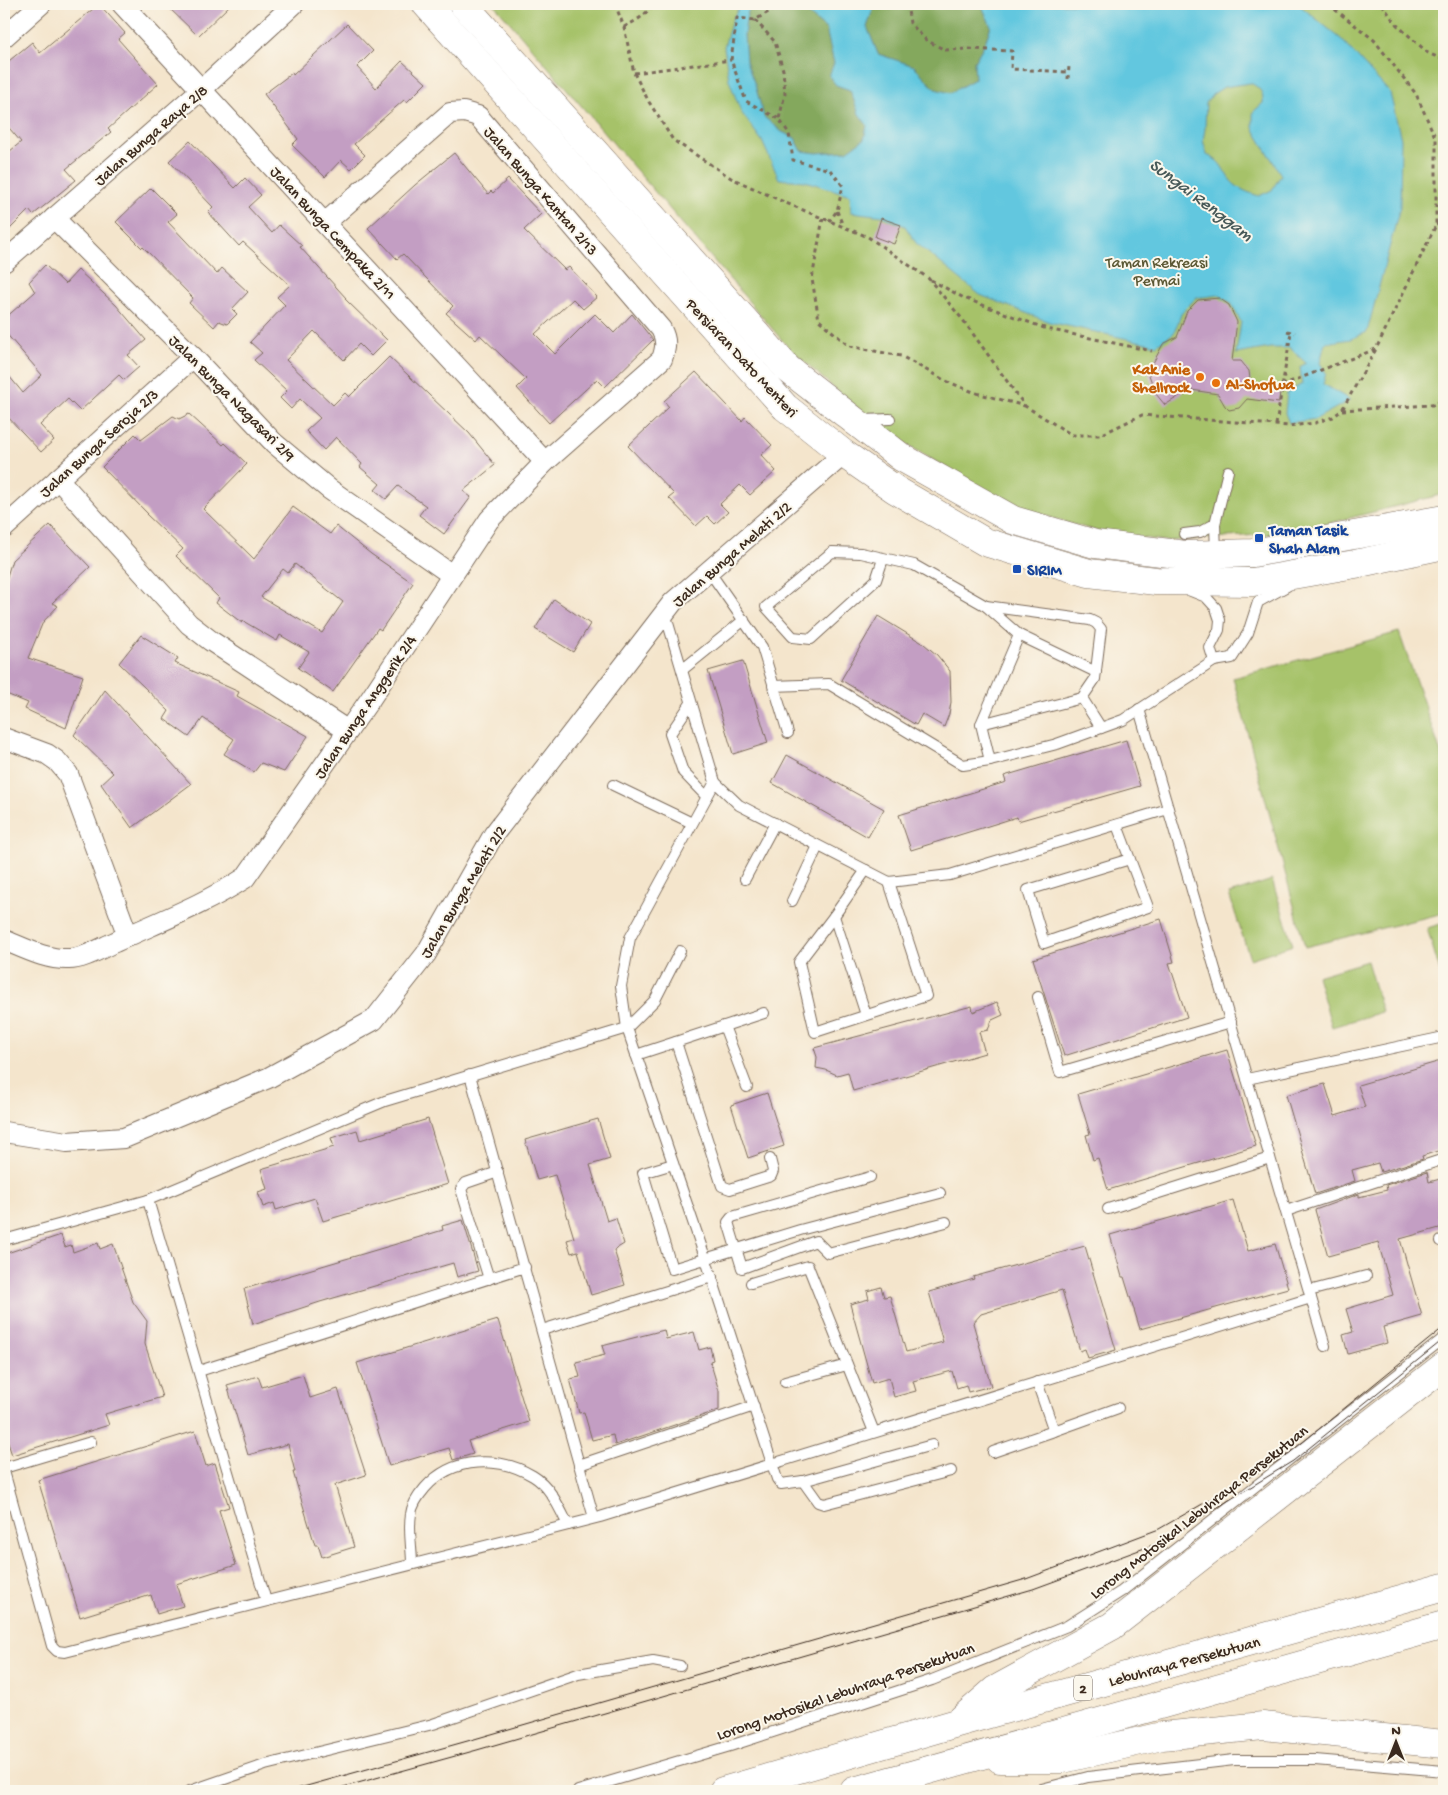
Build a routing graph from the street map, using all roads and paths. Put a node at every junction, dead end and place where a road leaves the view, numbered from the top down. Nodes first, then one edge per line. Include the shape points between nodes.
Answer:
1 (41, 4) edge
2 (122, 4) edge
3 (294, 4) edge
4 (426, 4) edge
5 (464, 4) edge
6 (615, 4) edge
7 (653, 4) edge
8 (782, 4) edge
9 (907, 4) edge
10 (1328, 4) edge
11 (1382, 4) edge
12 (755, 20) junction
13 (624, 27) junction
14 (4, 37) edge
15 (731, 60) junction
16 (1444, 60) edge
17 (1069, 66) dead end
18 (1068, 72) junction
19 (634, 74) junction
20 (1068, 79) dead end
21 (202, 89) junction
22 (779, 119) junction
23 (837, 210) junction
24 (54, 218) junction
25 (823, 218) junction
26 (829, 221) junction
27 (1444, 222) edge
28 (325, 223) junction
29 (1436, 225) junction
30 (844, 227) junction
31 (4, 262) edge
32 (928, 278) junction
33 (1291, 332) dead end
34 (666, 348) joint
35 (1376, 349) junction
36 (1152, 351) dead end
37 (193, 357) junction
38 (1282, 385) junction
39 (1444, 400) edge
40 (1025, 406) junction
41 (1342, 410) junction
42 (890, 419) dead end
43 (854, 421) junction
44 (1276, 425) junction
45 (844, 454) junction
46 (545, 462) junction
47 (1228, 471) dead end
48 (58, 479) junction
49 (1444, 519) edge
50 (1215, 524) junction
51 (4, 528) edge
52 (1184, 534) dead end
53 (1444, 546) edge
54 (1216, 554) junction
55 (883, 559) junction
56 (1355, 564) junction
57 (709, 571) junction
58 (452, 575) junction
59 (1156, 581) junction
60 (986, 606) junction
61 (665, 613) junction
62 (744, 620) junction
63 (1019, 635) junction
64 (1214, 661) junction
65 (682, 670) junction
66 (1096, 672) junction
67 (774, 686) junction
68 (1082, 698) junction
69 (692, 703) junction
70 (1139, 709) junction
71 (981, 724) junction
72 (1101, 728) junction
73 (348, 731) junction
74 (788, 734) dead end
75 (4, 738) edge
76 (990, 761) junction
77 (715, 782) junction
78 (613, 785) dead end
79 (707, 796) junction
80 (1168, 809) junction
81 (692, 823) junction
82 (775, 824) junction
83 (1118, 825) junction
84 (818, 846) junction
85 (1130, 859) junction
86 (866, 870) junction
87 (745, 879) dead end
88 (889, 882) junction
89 (792, 901) dead end
90 (834, 916) junction
91 (128, 936) junction
92 (4, 940) edge
93 (680, 951) dead end
94 (1038, 997) dead end
95 (764, 1013) dead end
96 (866, 1015) junction
97 (1231, 1022) junction
98 (724, 1026) junction
99 (627, 1028) junction
100 (1444, 1037) edge
101 (676, 1042) junction
102 (636, 1055) junction
103 (470, 1075) junction
104 (1247, 1079) junction
105 (747, 1087) dead end
106 (4, 1132) edge
107 (1270, 1158) junction
108 (770, 1159) dead end
109 (1444, 1159) edge
110 (673, 1164) junction
111 (498, 1172) junction
112 (870, 1177) dead end
113 (940, 1193) dead end
114 (148, 1200) junction
115 (1108, 1209) dead end
116 (1286, 1211) junction
117 (946, 1222) dead end
118 (4, 1240) edge
119 (738, 1250) junction
120 (706, 1259) junction
121 (525, 1267) junction
122 (1366, 1276) dead end
123 (712, 1278) junction
124 (490, 1279) junction
125 (751, 1283) dead end
126 (1310, 1294) junction
127 (542, 1330) junction
128 (1444, 1338) edge
129 (1325, 1346) dead end
130 (847, 1366) junction
131 (1444, 1366) edge
132 (199, 1370) junction
133 (785, 1382) dead end
134 (1037, 1382) junction
135 (754, 1406) junction
136 (1118, 1408) dead end
137 (1054, 1431) junction
138 (874, 1432) junction
139 (90, 1442) dead end
140 (932, 1444) dead end
141 (993, 1452) dead end
142 (773, 1463) junction
143 (579, 1465) junction
144 (4, 1470) edge
145 (951, 1471) dead end
146 (803, 1481) junction
147 (594, 1518) junction
148 (568, 1525) junction
149 (412, 1564) junction
150 (1444, 1587) edge
151 (266, 1601) junction
152 (1444, 1625) edge
153 (680, 1666) dead end
154 (958, 1723) junction
155 (1444, 1744) edge
156 (962, 1760) junction
157 (1444, 1771) edge
158 (190, 1791) edge
159 (578, 1791) edge
160 (723, 1791) edge
161 (854, 1791) edge
162 (1034, 1791) edge

1 - 14 street
2 - 21 street, Jalan Bunga Cempaka 2/11
3 - 21 street, Jalan Bunga Raya 2/8
4 - 45 main road, Persiaran Dato Menteri via 785,407
5 - 43 main road, Persiaran Dato Menteri via 788,369
6 - 13 path
7 - 13 path via 640,18
8 - 12 path
9 - 18 path via 910,23 926,40 945,50 1012,51 1011,69
10 - 29 path via 1374,40 1416,94 1436,139
11 - 16 path via 1396,24 1428,53
12 - 15 path via 737,18
12 - 22 path via 775,42 783,70 785,94
13 - 19 path
15 - 19 path
15 - 22 path via 746,101
17 - 18 path
18 - 20 path
19 - 25 path via 673,140 732,178
21 - 24 street, Jalan Bunga Raya 2/8
21 - 28 street, Jalan Bunga Cempaka 2/11
22 - 23 path via 789,134 794,160 830,170 843,186
23 - 26 path
23 - 30 path
24 - 31 street, Jalan Bunga Raya 2/8
24 - 37 street, Jalan Bunga Nagasari 2/9
25 - 26 path
25 - 40 path via 812,280 818,320 849,346 900,356 946,382
26 - 30 path
27 - 29 path
28 - 34 street, Jalan Bunga Kantan 2/13 via 450,113 478,116 661,329 666,338
28 - 46 street, Jalan Bunga Cempaka 2/11
29 - 35 path
30 - 32 path via 868,237
32 - 36 path via 964,298 1047,329
32 - 40 path via 963,320
33 - 38 path
34 - 46 street, Jalan Bunga Anggerik 2/4 via 662,359
35 - 38 path
35 - 41 path
37 - 48 street, Jalan Bunga Seroja 2/3
37 - 58 street, Jalan Bunga Nagasari 2/9 via 274,443 329,489
38 - 44 path
39 - 41 path via 1432,405
40 - 44 path via 1072,435 1100,435 1142,415
41 - 44 path via 1315,423
42 - 43 lane
43 - 54 main road, Persiaran Dato Menteri via 900,457 1013,520 1096,544 1186,555
45 - 57 street, Jalan Bunga Melati 2/2
45 - 59 main road, Persiaran Dato Menteri via 896,490 985,542 1089,573
46 - 58 street, Jalan Bunga Anggerik 2/4 via 489,520
47 - 50 lane
48 - 51 street, Jalan Bunga Seroja 2/3
48 - 73 street via 189,624
49 - 54 main road, Persiaran Dato Menteri via 1253,553
50 - 52 lane via 1200,532
50 - 54 lane
53 - 56 main road, Persiaran Dato Menteri
55 - 55 lane via 876,580 811,639 793,637 766,607 832,552 860,553
55 - 60 lane via 914,565
56 - 59 main road, Persiaran Dato Menteri via 1253,582
56 - 64 lane via 1287,586 1258,602 1248,633 1232,658
57 - 61 street, Jalan Bunga Melati 2/2
57 - 62 lane
58 - 73 street, Jalan Bunga Anggerik 2/4
59 - 64 lane via 1206,597 1216,608 1220,630 1210,648
60 - 63 lane
60 - 66 lane via 1096,623 1101,629
61 - 65 lane
61 - 106 street, Jalan Bunga Melati 2/2 via 494,834 426,954 374,1020 268,1078 124,1138 67,1142
62 - 65 lane
62 - 67 lane via 762,647
63 - 66 lane
63 - 71 lane
64 - 70 lane
65 - 69 lane
66 - 68 lane
67 - 74 lane
67 - 76 lane via 829,684 963,765
68 - 71 lane
68 - 72 lane
69 - 77 lane
69 - 79 lane via 670,734 683,772
70 - 72 lane via 1123,720
70 - 80 lane
71 - 76 lane
72 - 76 lane via 1058,744
73 - 91 street, Jalan Bunga Anggerik 2/4 via 245,878
75 - 91 street via 47,754 68,774
77 - 79 lane
77 - 82 lane via 738,805
78 - 81 lane
79 - 81 lane
80 - 83 lane
80 - 97 lane
81 - 99 lane via 630,938 621,986
82 - 84 lane
82 - 87 lane
83 - 85 lane
83 - 88 lane via 950,875
84 - 86 lane
84 - 89 lane
85 - 85 lane via 1028,890 1044,943 1148,907
86 - 88 lane
86 - 90 lane
88 - 96 lane via 926,996
90 - 96 lane
90 - 96 lane via 798,962 815,1032
91 - 92 street, Jalan Bunga Anggerik 2/4 via 70,959 51,958
93 - 99 lane via 655,1000
94 - 97 lane via 1060,1072
95 - 98 lane
97 - 104 lane
98 - 101 lane
98 - 105 lane
99 - 102 lane
99 - 103 lane
100 - 104 lane
101 - 102 lane
101 - 108 lane via 722,1186 730,1189 771,1176
102 - 110 lane
103 - 111 lane
103 - 114 lane via 385,1101
104 - 107 lane
107 - 115 lane
107 - 116 lane
109 - 116 lane
110 - 120 lane
110 - 120 lane via 643,1174 672,1269
111 - 121 lane
111 - 124 lane via 466,1183 461,1189
112 - 119 lane via 732,1217 728,1222
113 - 119 lane
114 - 118 lane
114 - 132 lane
116 - 126 lane
117 - 119 lane via 828,1253 816,1241 742,1268
119 - 120 lane
120 - 123 lane
121 - 124 lane
121 - 127 lane
122 - 126 lane
123 - 127 lane
123 - 135 lane
124 - 132 lane
125 - 130 lane via 808,1266
126 - 129 lane
126 - 134 lane
127 - 143 lane
128 - 159 lane, Lorong Motosikal Lebuhraya Persekutuan via 1122,1591 1067,1626 932,1680 730,1746
130 - 133 lane
130 - 138 lane
131 - 154 main road via 1112,1626 995,1690
132 - 151 lane
134 - 137 lane
134 - 138 lane
135 - 142 lane
135 - 143 lane
136 - 137 lane
137 - 141 lane
138 - 142 lane
139 - 144 lane
140 - 146 lane
142 - 146 lane via 781,1484
142 - 147 lane
143 - 147 lane
144 - 151 lane via 52,1646 57,1651 65,1652
145 - 146 lane via 824,1504 818,1502
147 - 148 lane
148 - 149 lane
148 - 149 lane via 553,1496 534,1477 521,1470 507,1464 478,1462 448,1469 418,1497 411,1514
149 - 151 lane
150 - 154 main road, Lebuhraya Persekutuan / 2
152 - 156 main road, 2
153 - 158 lane via 653,1661 578,1674 433,1724 266,1765
154 - 160 main road, Lebuhraya Persekutuan / 2
155 - 156 main road via 1263,1726 1162,1736 1063,1759
156 - 161 main road, 2
157 - 162 lane via 1315,1760 1234,1760 1088,1778

